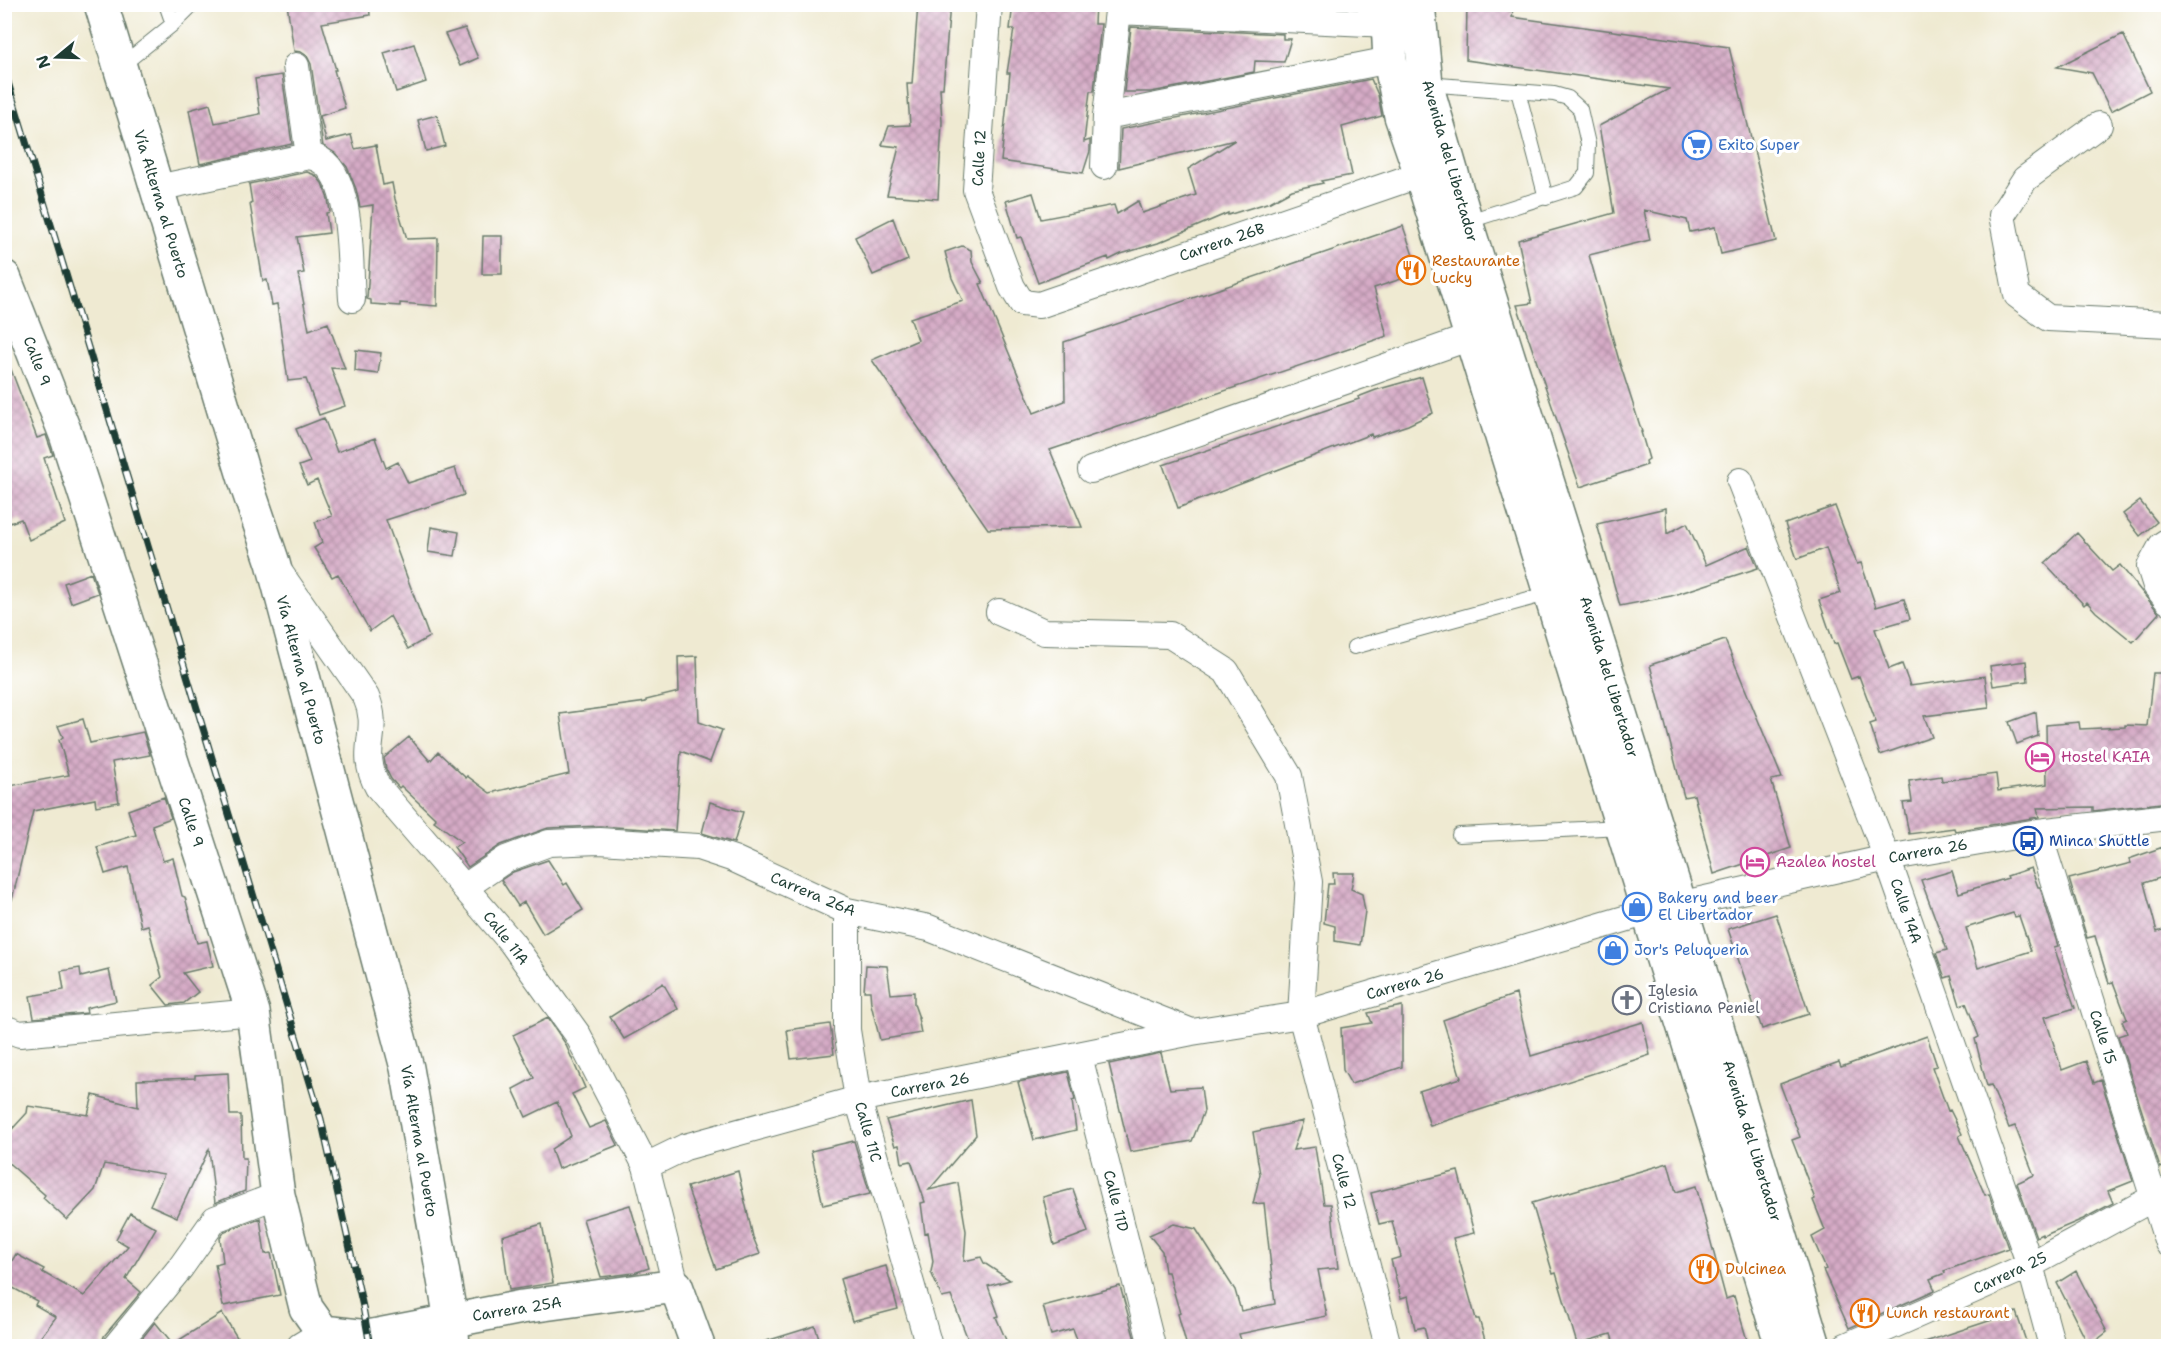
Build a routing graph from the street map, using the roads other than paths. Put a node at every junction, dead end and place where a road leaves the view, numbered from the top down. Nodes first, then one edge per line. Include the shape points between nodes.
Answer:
1 (101, 4) edge
2 (166, 4) edge
3 (193, 4) edge
4 (989, 4) edge
5 (1418, 4) edge
6 (1388, 14) edge
7 (173, 24) junction
8 (1390, 60) junction
9 (296, 66) dead end
10 (120, 67) junction
11 (1426, 84) junction
12 (1518, 91) junction
13 (1106, 116) junction
14 (2099, 125) dead end
15 (309, 156) junction
16 (1104, 166) dead end
17 (1421, 174) junction
18 (156, 188) junction
19 (1546, 198) junction
20 (1467, 222) junction
21 (4, 277) edge
22 (352, 299) dead end
23 (1022, 303) joint
24 (2169, 324) edge
25 (1471, 337) junction
26 (1091, 470) dead end
27 (1740, 481) dead end
28 (2169, 541) edge
29 (273, 563) junction
30 (1550, 592) junction
31 (2169, 601) edge
32 (999, 612) dead end
33 (1354, 647) dead end
34 (2169, 817) edge
35 (1622, 827) junction
36 (2038, 832) junction
37 (1459, 835) dead end
38 (1887, 858) junction
39 (465, 887) junction
40 (1680, 905) junction
41 (847, 911) junction
42 (1648, 912) junction
43 (253, 1012) junction
44 (1301, 1015) junction
45 (4, 1028) edge
46 (1192, 1032) junction
47 (1079, 1056) junction
48 (858, 1099) junction
49 (646, 1166) junction
50 (2161, 1193) edge
51 (278, 1195) junction
52 (2169, 1243) edge
53 (2030, 1265) junction
54 (676, 1286) junction
55 (452, 1333) edge
56 (312, 1339) edge
57 (360, 1342) edge
58 (116, 1347) edge
59 (698, 1347) edge
60 (929, 1347) edge
61 (1152, 1347) edge
62 (1388, 1347) edge
63 (1782, 1347) edge
64 (1814, 1347) edge
65 (1846, 1347) edge
66 (2052, 1347) edge

1 - 10 main road, Vía Alterna al Puerto
2 - 7 lane
3 - 7 lane
4 - 23 street, Calle 12 via 976,190 1011,287
5 - 11 main road, Avenida del Libertador
6 - 8 main road, Avenida del Libertador
6 - 13 street via 1118,11
7 - 10 lane
8 - 13 street
8 - 17 main road, Avenida del Libertador via 1401,116
9 - 15 street
10 - 18 main road, Vía Alterna al Puerto
11 - 12 lane
11 - 20 main road, Avenida del Libertador
12 - 19 lane
12 - 19 lane via 1568,98 1580,109 1588,144 1587,173 1576,188
13 - 16 street
14 - 24 street via 2025,179 2002,215 2017,296 2048,318
15 - 18 street
15 - 22 street via 329,166 345,202
17 - 23 street, Carrera 26B via 1039,305
17 - 25 main road, Avenida del Libertador
18 - 29 main road, Vía Alterna al Puerto
19 - 20 lane
20 - 40 main road, Avenida del Libertador
21 - 43 main road, Calle 9 via 66,435
25 - 26 street
25 - 30 main road, Avenida del Libertador
27 - 38 street, Calle 14A
28 - 31 street via 2151,567 2156,586
29 - 39 street, Calle 11A via 372,709 367,757 370,774
29 - 55 main road, Vía Alterna al Puerto via 407,1068
30 - 33 lane
30 - 35 main road, Avenida del Libertador
32 - 44 street, Calle 12 via 1044,632 1170,635 1226,671 1289,776 1309,882
34 - 36 street, Carrera 26
35 - 37 lane
35 - 42 main road, Avenida del Libertador
36 - 38 street, Carrera 26
36 - 50 street, Calle 15
38 - 40 street, Carrera 26
38 - 53 street, Calle 14A
39 - 41 street, Carrera 26A via 506,859 549,843 600,841 698,847
39 - 49 street, Calle 11A via 512,943 578,1035
40 - 42 street, Carrera 26
40 - 64 main road, Avenida del Libertador
41 - 46 street, Carrera 26A via 928,928
41 - 48 street, Calle 11C via 847,1030
42 - 44 street, Carrera 26
42 - 63 main road, Avenida del Libertador
43 - 45 street via 20,1034
43 - 51 main road, Calle 9
44 - 46 street, Carrera 26
44 - 62 street, Calle 12
46 - 47 street, Carrera 26
47 - 48 street, Carrera 26
47 - 61 street, Calle 11D
48 - 49 street, Carrera 26 via 685,1147
48 - 60 street, Calle 11C
49 - 54 street, Calle 11A
50 - 52 street, Calle 15
50 - 53 street, Carrera 25
51 - 56 main road, Calle 9
51 - 58 street via 216,1219
53 - 65 street, Carrera 25
53 - 66 street, Calle 14A
54 - 55 main road, Carrera 25A via 522,1307
54 - 59 main road, Calle 11A
55 - 57 main road, Carrera 25A via 368,1337
56 - 57 main road, Calle 9

